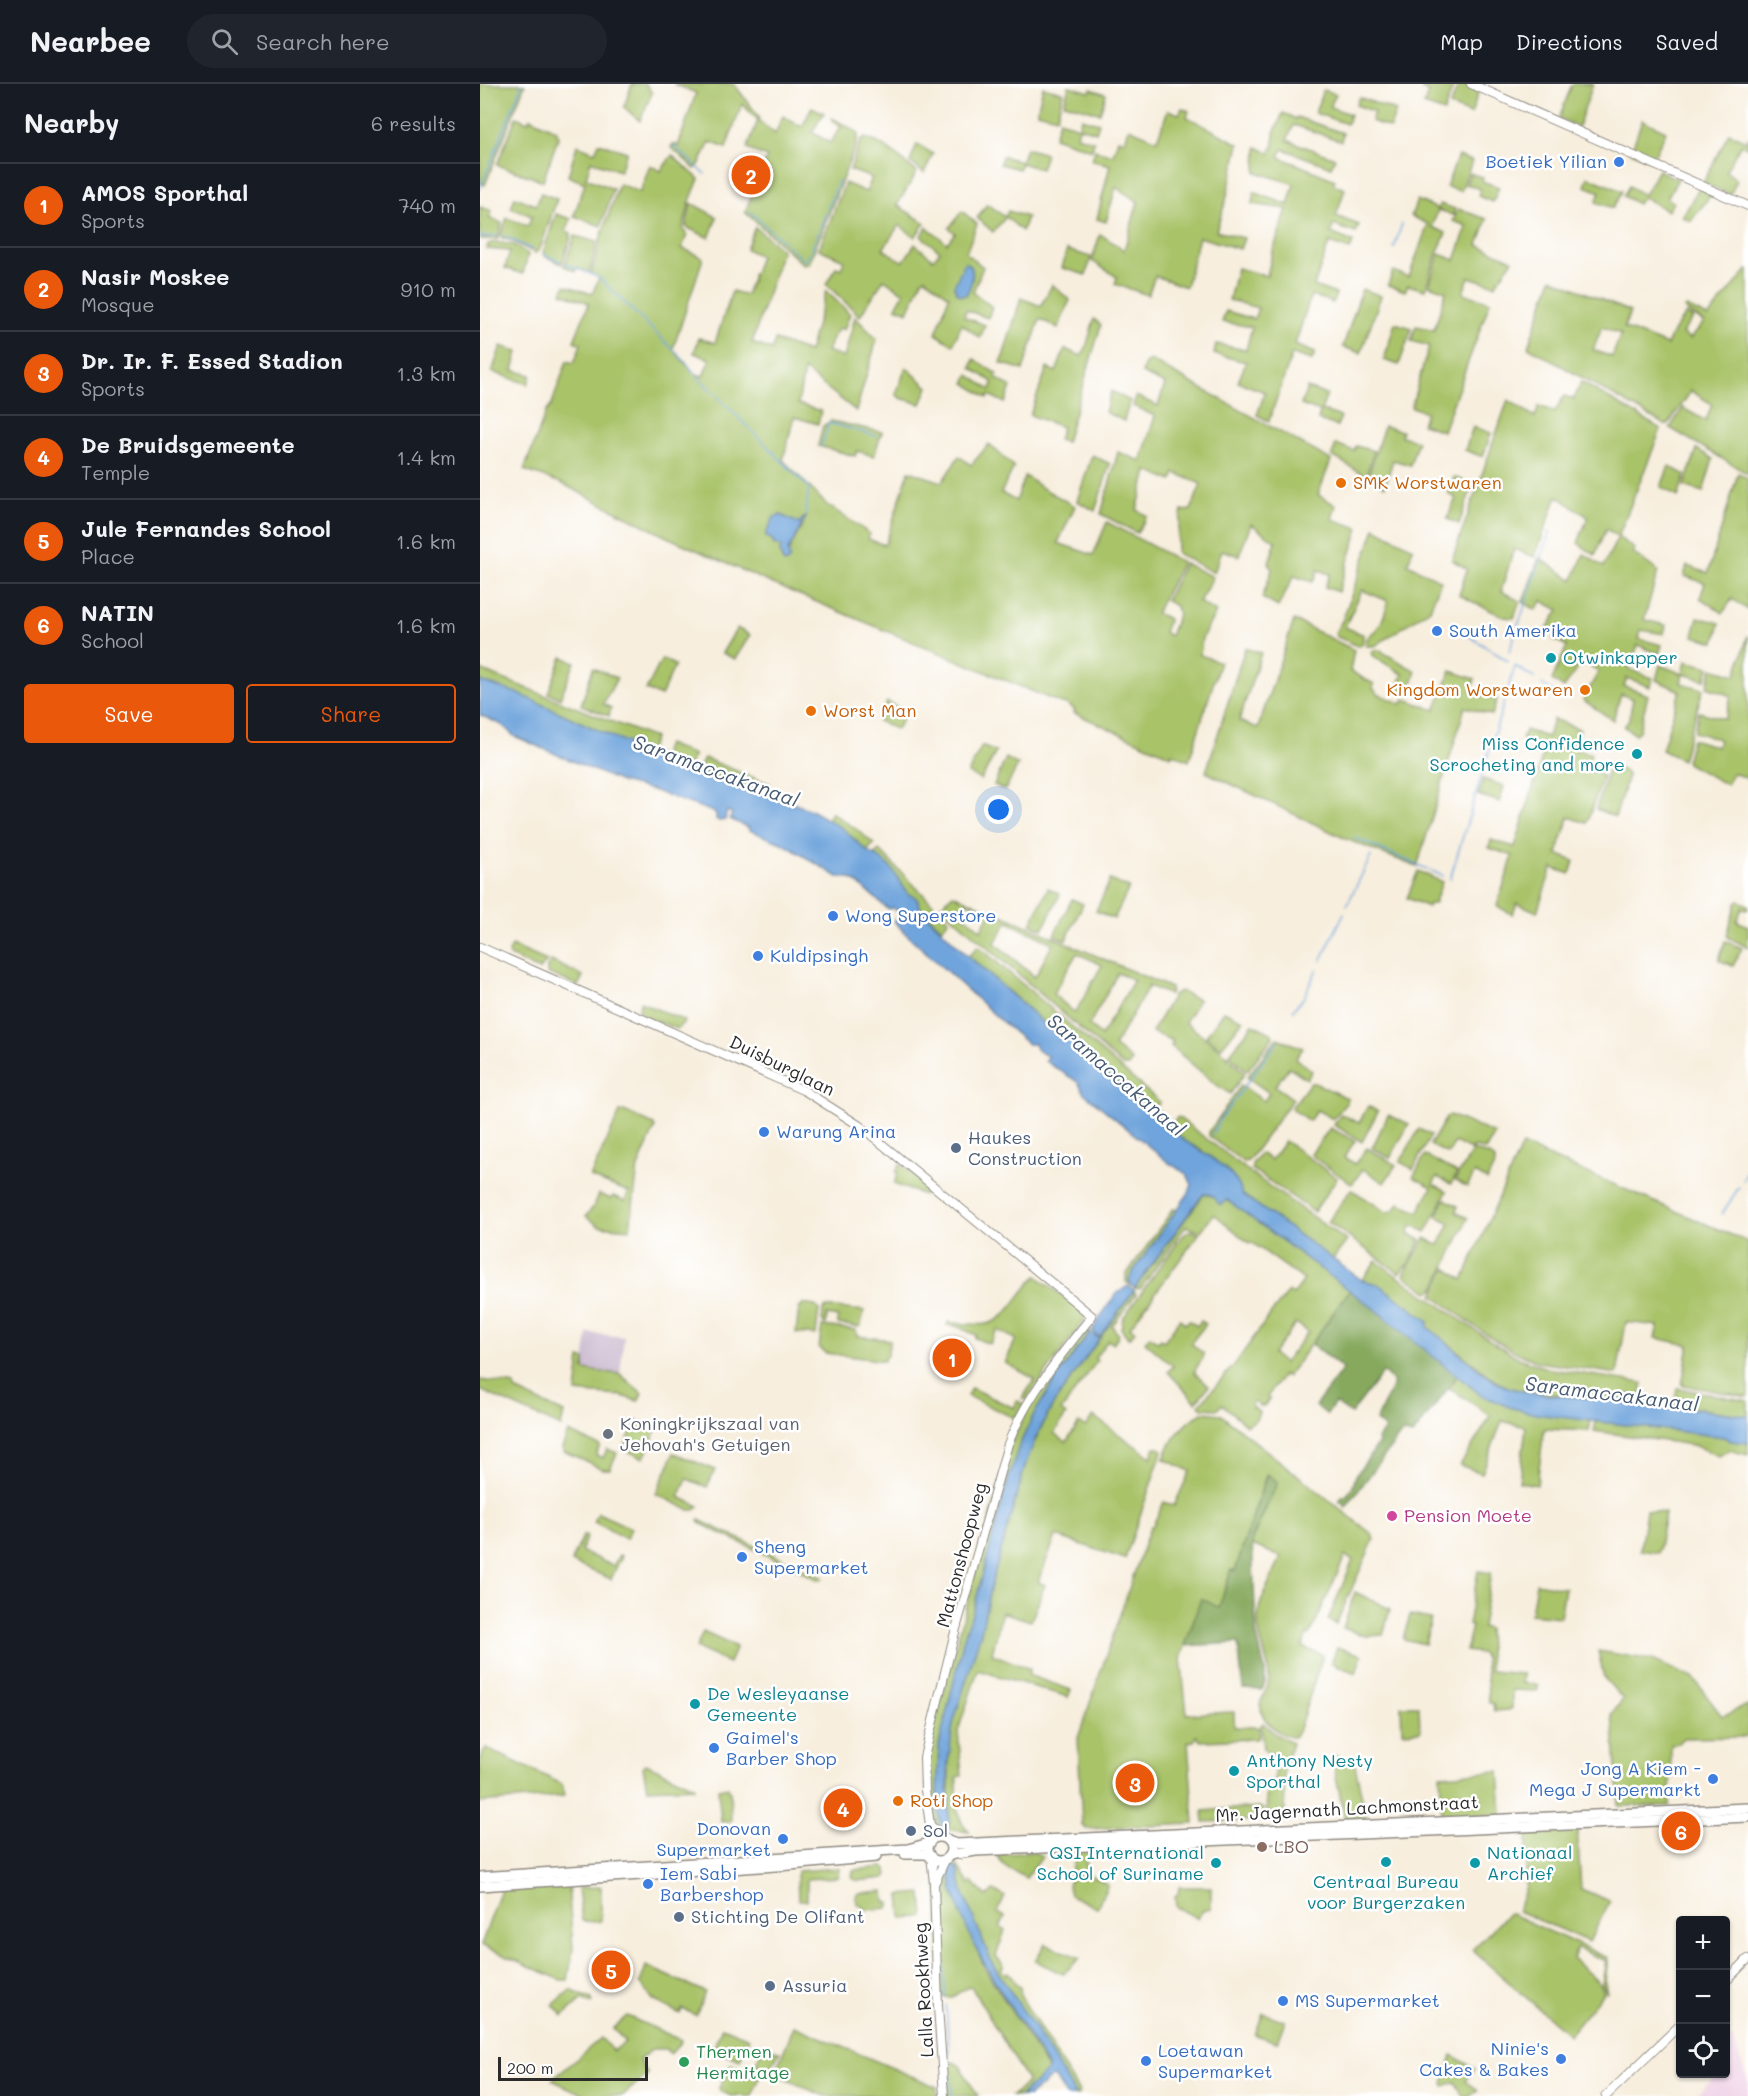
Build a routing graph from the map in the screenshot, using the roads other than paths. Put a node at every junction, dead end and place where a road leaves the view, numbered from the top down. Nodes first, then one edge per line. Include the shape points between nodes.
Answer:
1 (1471, 84) edge
2 (1748, 206) edge
3 (480, 947) edge
4 (1092, 1316) joint
5 (1748, 1808) edge
6 (1748, 1817) edge
7 (930, 1825) junction
8 (1284, 1833) junction
9 (1217, 1836) junction
10 (946, 1840) junction
11 (930, 1842) junction
12 (930, 1855) junction
13 (849, 1856) junction
14 (948, 1857) junction
15 (660, 1869) junction
16 (480, 1877) edge
17 (934, 1883) junction
18 (480, 1886) edge
19 (1748, 1959) edge
20 (1730, 1976) edge
21 (1676, 2029) edge
22 (944, 2096) edge
23 (1606, 2096) edge

1 - 2 street
3 - 4 street, Duisburglaan via 806,1091 860,1126
4 - 7 street, Mattonshoopweg via 1034,1393 1008,1444 924,1757
5 - 8 main road, Mr. Jagernath Lachmonstraat
6 - 8 main road, Mr. Jagernath Lachmonstraat
7 - 10 street
7 - 11 street, Mattonshoopweg
8 - 9 main road, Mr. Jagernath Lachmonstraat
9 - 10 main road, Mr. Jagernath Lachmonstraat via 956,1844
9 - 14 main road, Mr. Jagernath Lachmonstraat via 972,1851
10 - 11 main road via 937,1837
10 - 14 main road via 951,1848
11 - 12 main road
11 - 13 main road via 908,1849
12 - 13 main road
12 - 14 main road via 938,1860
12 - 17 street, Lalla Rookhweg
13 - 15 main road
14 - 17 street, Lalla Rookhweg
15 - 16 main road
15 - 18 main road
17 - 22 street, Lalla Rookhweg
19 - 20 street
21 - 23 street

